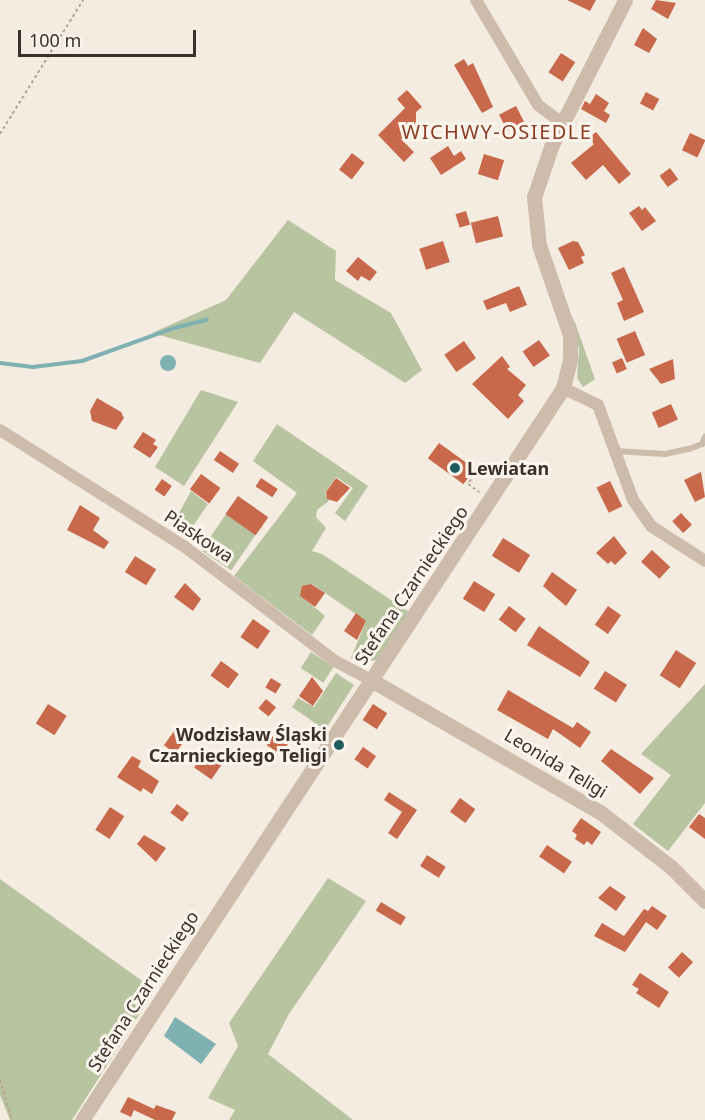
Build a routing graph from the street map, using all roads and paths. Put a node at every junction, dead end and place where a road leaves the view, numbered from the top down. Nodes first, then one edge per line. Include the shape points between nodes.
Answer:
1 (83, 0) edge
2 (476, 0) edge
3 (625, 0) edge
4 (563, 124) junction
5 (0, 134) edge
6 (563, 388) junction
7 (0, 430) edge
8 (705, 437) edge
9 (615, 451) junction
10 (478, 470) dead end
11 (486, 496) dead end
12 (705, 561) edge
13 (371, 680) junction
14 (705, 901) edge
15 (0, 1080) edge
16 (12, 1120) edge
17 (82, 1120) edge

1 - 5 path
2 - 4 street via 538,105
3 - 4 street, Stefana Czarnieckiego
4 - 6 street, Stefana Czarnieckiego via 543,164 533,204 539,244 570,335 570,360
6 - 9 street via 598,405
6 - 13 street, Stefana Czarnieckiego
7 - 13 street, Piaskowa via 185,547 335,661
8 - 9 lane via 702,444 665,453
9 - 12 street via 633,500 651,526
10 - 11 path via 468,484
13 - 14 street, Leonida Teligi via 600,812 672,867
13 - 17 street, Stefana Czarnieckiego
15 - 16 path

